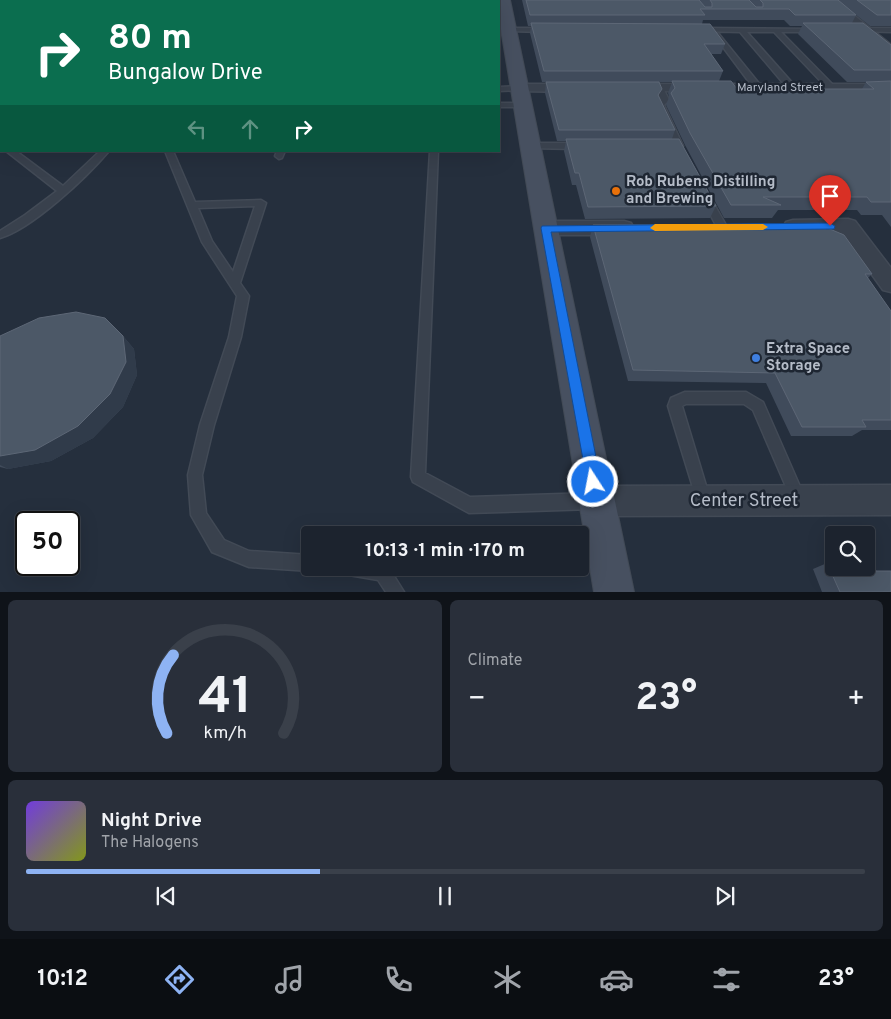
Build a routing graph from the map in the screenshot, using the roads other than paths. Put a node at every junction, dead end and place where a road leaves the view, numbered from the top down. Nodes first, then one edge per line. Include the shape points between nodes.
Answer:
1 (503, 0) edge
2 (828, 0) edge
3 (509, 30) junction
4 (548, 30) edge
5 (693, 30) edge
6 (713, 30) junction
7 (742, 30) junction
8 (776, 30) junction
9 (825, 30) edge
10 (860, 30) junction
11 (891, 30) edge
12 (891, 52) edge
13 (592, 88) edge
14 (620, 88) edge
15 (659, 88) junction
16 (758, 88) junction
17 (792, 88) junction
18 (832, 88) junction
19 (891, 88) edge
20 (510, 97) edge
21 (530, 146) junction
22 (590, 146) edge
23 (670, 146) edge
24 (11, 152) edge
25 (104, 152) edge
26 (169, 152) edge
27 (434, 152) edge
28 (701, 187) edge
29 (62, 190) junction
30 (191, 205) junction
31 (723, 227) edge
32 (771, 227) edge
33 (546, 228) junction
34 (647, 228) edge
35 (0, 235) edge
36 (234, 284) junction
37 (891, 284) edge
38 (891, 500) edge
39 (597, 501) junction
40 (704, 501) junction
41 (800, 501) junction
42 (301, 562) edge
43 (385, 576) edge
44 (396, 592) edge
45 (614, 592) edge

1 - 3 main road
2 - 10 street
3 - 4 lane
3 - 20 main road
5 - 6 lane
6 - 7 lane
6 - 16 lane
7 - 8 lane
7 - 17 lane
8 - 9 lane
8 - 18 lane
10 - 11 lane
10 - 12 street
13 - 20 street
14 - 15 street, Maryland Street
15 - 16 street, Maryland Street
15 - 23 lane via 665,100 660,105 682,150
16 - 17 street, Maryland Street
17 - 18 street, Maryland Street
18 - 19 street, Maryland Street
20 - 21 main road
21 - 22 lane
21 - 33 main road
24 - 29 lane
25 - 29 lane
26 - 30 lane
27 - 39 lane via 418,477 469,505
28 - 31 lane
29 - 35 lane via 22,224
30 - 36 lane via 207,242
30 - 36 lane via 261,203
32 - 37 street via 848,226
33 - 34 street
33 - 39 main road
36 - 42 lane via 243,296 236,337 207,425 195,476 199,515 218,546 249,559
38 - 41 street, Center Street
39 - 40 street, Center Street
39 - 45 main road
40 - 41 street, Center Street
40 - 41 lane via 675,406 685,398 746,398 758,406
43 - 44 lane

